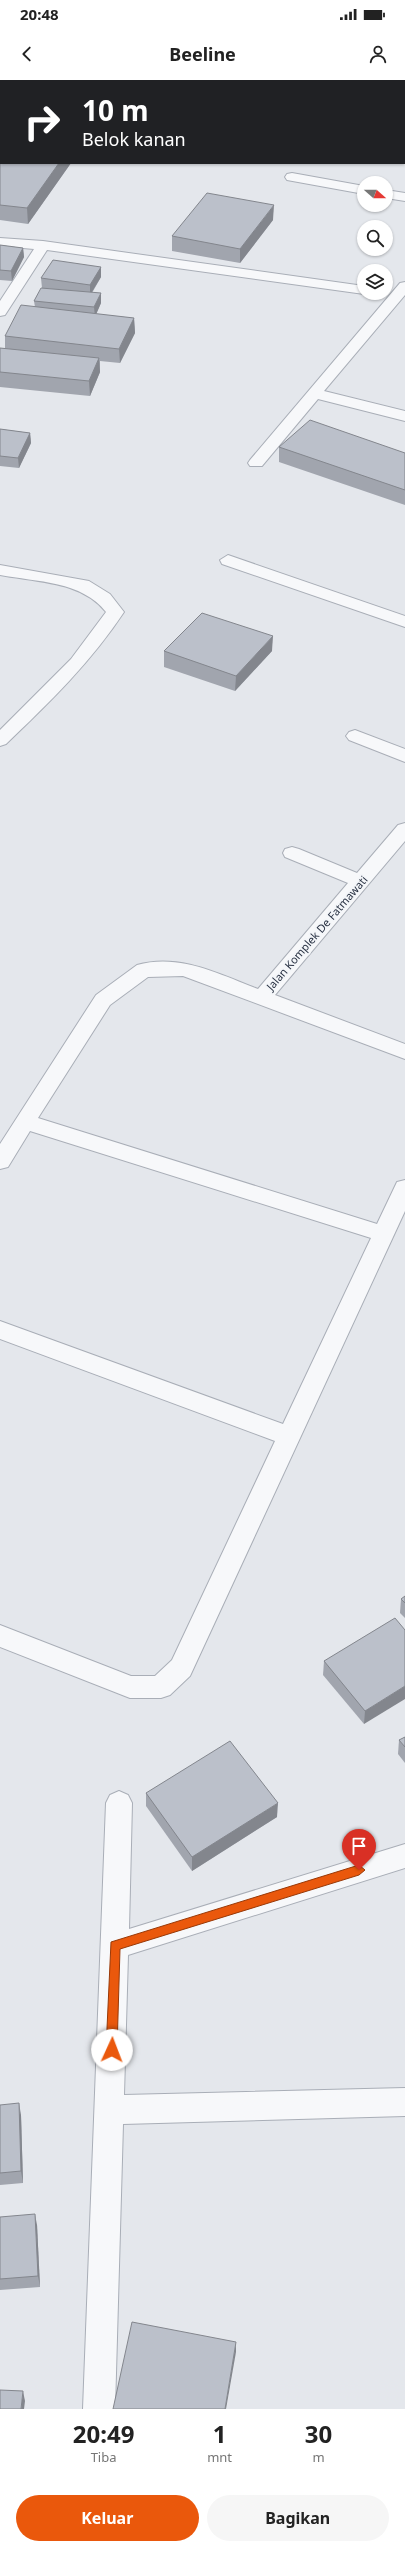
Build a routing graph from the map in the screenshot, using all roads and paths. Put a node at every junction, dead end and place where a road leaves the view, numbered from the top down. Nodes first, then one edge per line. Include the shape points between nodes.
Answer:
1 (292, 177) dead end
2 (357, 189) edge
3 (393, 195) edge
4 (405, 197) edge
5 (0, 242) edge
6 (43, 245) junction
7 (357, 289) edge
8 (396, 291) edge
9 (0, 312) edge
10 (316, 394) junction
11 (405, 416) edge
12 (256, 463) dead end
13 (228, 560) dead end
14 (8, 571) edge
15 (0, 588) edge
16 (405, 622) edge
17 (355, 736) dead end
18 (0, 740) edge
19 (405, 756) edge
20 (405, 828) edge
21 (292, 852) dead end
22 (397, 853) edge
23 (362, 882) junction
24 (261, 998) junction
25 (405, 1052) edge
26 (25, 1122) junction
27 (0, 1161) edge
28 (405, 1188) edge
29 (384, 1234) junction
30 (0, 1330) edge
31 (289, 1436) junction
32 (0, 1636) edge
33 (119, 1803) dead end
34 (405, 1856) edge
35 (115, 1946) junction
36 (405, 2102) edge
37 (110, 2110) junction
38 (100, 2409) edge

1 - 2 street
3 - 4 street
5 - 6 street
6 - 7 street
6 - 9 street
8 - 10 street
10 - 11 street
10 - 12 street
13 - 16 street
14 - 15 street
14 - 18 street via 83,585 104,598 115,612 103,633
17 - 19 street
20 - 22 street, Jalan Komplek De Fatmawati
21 - 23 street
22 - 23 street, Jalan Komplek De Fatmawati
23 - 24 street, Jalan Komplek De Fatmawati
24 - 25 street
24 - 26 street, Jalan Komplek De Fatmawati via 185,970 144,970 103,1000
26 - 27 street, Jalan Komplek De Fatmawati
26 - 29 street
28 - 29 street
29 - 31 street
30 - 31 street
31 - 32 street via 181,1668 161,1687 130,1687
33 - 35 street
34 - 35 street
35 - 37 street
36 - 37 street
37 - 38 street

